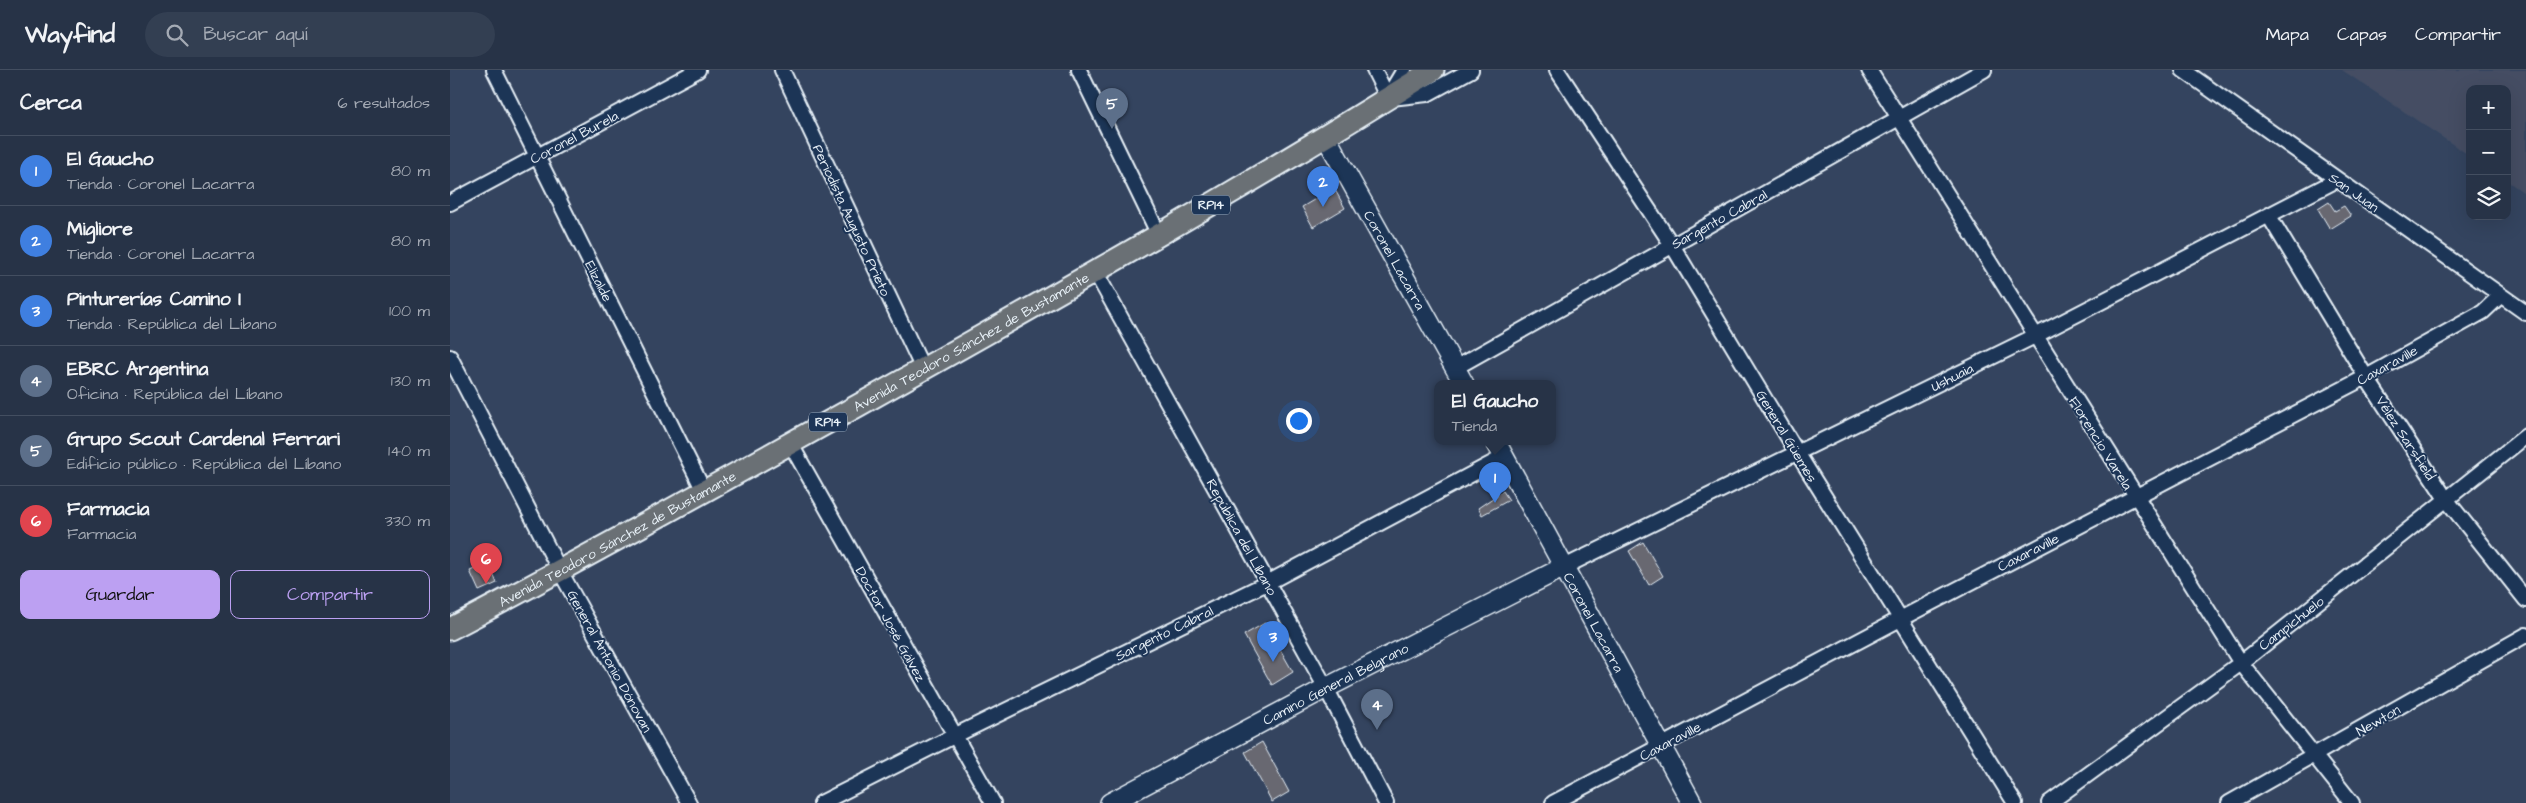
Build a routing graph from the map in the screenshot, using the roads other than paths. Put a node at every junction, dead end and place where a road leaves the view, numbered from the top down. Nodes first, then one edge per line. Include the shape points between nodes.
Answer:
1 (494, 70) edge
2 (698, 70) edge
3 (782, 70) edge
4 (1079, 70) edge
5 (1374, 70) edge
6 (1404, 70) edge
7 (1433, 70) edge
8 (1471, 70) edge
9 (1557, 70) edge
10 (1869, 70) edge
11 (1984, 70) edge
12 (2183, 70) edge
13 (1388, 98) junction
14 (1898, 118) junction
15 (1326, 137) junction
16 (537, 156) junction
17 (2337, 180) junction
18 (450, 203) edge
19 (2269, 216) junction
20 (1159, 236) junction
21 (1672, 245) junction
22 (1096, 273) junction
23 (2500, 296) junction
24 (2526, 313) edge
25 (2035, 336) junction
26 (450, 357) edge
27 (923, 369) junction
28 (1459, 376) edge
29 (2366, 377) junction
30 (2526, 436) edge
31 (790, 444) junction
32 (1500, 450) edge
33 (1798, 454) junction
34 (704, 491) junction
35 (2135, 497) junction
36 (2446, 499) junction
37 (1564, 568) junction
38 (560, 572) junction
39 (1267, 583) junction
40 (2526, 600) edge
41 (1902, 618) junction
42 (450, 629) edge
43 (2526, 635) edge
44 (2241, 663) junction
45 (1326, 688) junction
46 (954, 736) junction
47 (1660, 747) junction
48 (2315, 756) junction
49 (689, 803) edge
50 (821, 803) edge
51 (993, 803) edge
52 (1110, 803) edge
53 (1386, 803) edge
54 (1553, 803) edge
55 (1692, 803) edge
56 (2015, 803) edge
57 (2049, 803) edge
58 (2229, 803) edge
59 (2352, 803) edge

1 - 16 street, Elizalde
2 - 16 street, Coronel Burela
3 - 27 street, Periodista Augusto Prieto
4 - 20 street
5 - 13 street
6 - 13 street
7 - 13 main road, Avenida Teodoro Sánchez de Bustamante / RP14
8 - 13 street via 1427,94
9 - 21 street, General Güemes
10 - 14 street, Florencio Varela
11 - 14 street, Sargento Cabral
12 - 17 street, San Juan
13 - 15 main road, Avenida Teodoro Sánchez de Bustamante / RP14
14 - 21 street, Sargento Cabral
14 - 25 street, Florencio Varela
15 - 20 main road, Avenida Teodoro Sánchez de Bustamante / RP14
15 - 28 street, Coronel Lacarra
16 - 18 street, Coronel Burela
16 - 34 street, Elizalde
17 - 19 street, Ushuaia
17 - 23 street, San Juan
19 - 25 street, Ushuaia
19 - 29 street, Vélez Sarsfield
20 - 22 main road, Avenida Teodoro Sánchez de Bustamante / RP14
21 - 28 street, Sargento Cabral
21 - 33 street, General Güemes
22 - 27 main road, Avenida Teodoro Sánchez de Bustamante / RP14
22 - 39 street, República del Líbano
23 - 24 street, San Juan
23 - 29 street, Caxaraville via 2482,312
25 - 33 street, Ushuaia
25 - 35 street, Florencio Varela
26 - 38 street, General Antonio Dónovan
27 - 31 main road, Avenida Teodoro Sánchez de Bustamante / RP14
29 - 35 street, Caxaraville
29 - 36 street, Vélez Sarsfield
30 - 36 street, Campichuelo
31 - 34 main road, Avenida Teodoro Sánchez de Bustamante / RP14
31 - 46 street, Doctor José Gálvez
32 - 37 street, Coronel Lacarra
32 - 39 street, Sargento Cabral
33 - 37 street, Ushuaia
33 - 41 street, General Güemes
34 - 38 main road, Avenida Teodoro Sánchez de Bustamante / RP14
35 - 41 street, Caxaraville
35 - 44 street, Florencio Varela
36 - 40 street, Vélez Sarsfield
36 - 44 street, Campichuelo
37 - 45 street, Camino General Belgrano
37 - 47 street, Coronel Lacarra
38 - 42 main road, Avenida Teodoro Sánchez de Bustamante / RP14
38 - 49 street, General Antonio Dónovan
39 - 45 street, República del Líbano
39 - 46 street, Sargento Cabral
41 - 47 street, Caxaraville
41 - 56 street, General Güemes
43 - 48 street, Newton
44 - 48 street, Florencio Varela
44 - 57 street, Campichuelo
45 - 52 street, Camino General Belgrano
45 - 53 street, República del Líbano
46 - 50 street, Sargento Cabral
46 - 51 street, Doctor José Gálvez
47 - 54 street, Caxaraville
47 - 55 street, Coronel Lacarra
48 - 58 street, Newton
48 - 59 street, Florencio Varela

